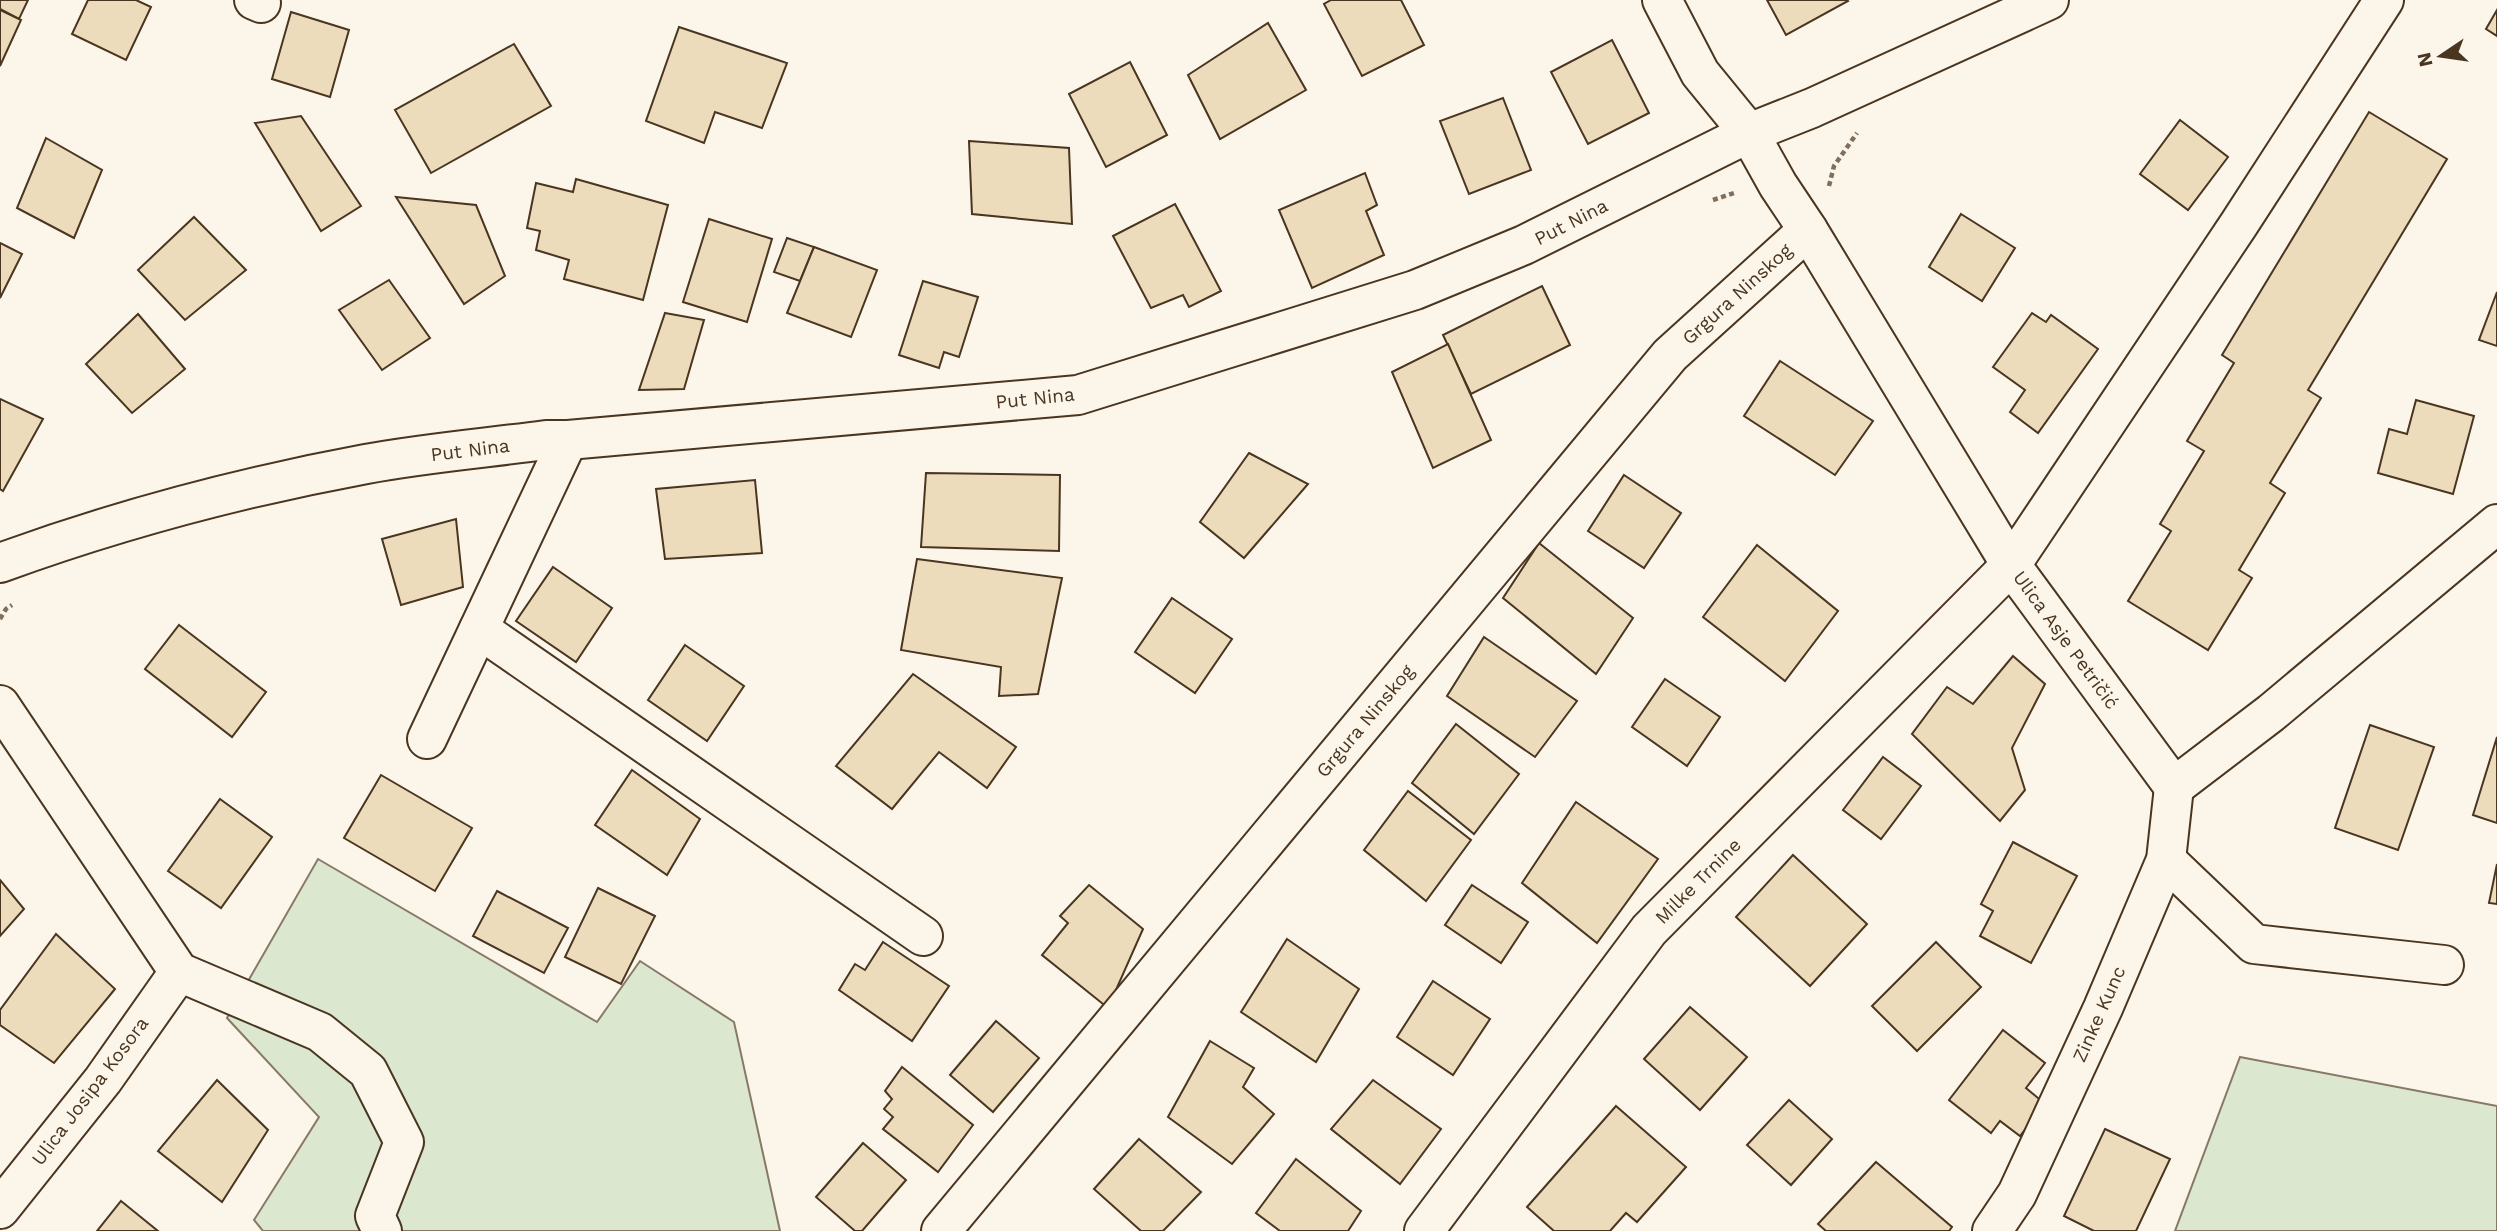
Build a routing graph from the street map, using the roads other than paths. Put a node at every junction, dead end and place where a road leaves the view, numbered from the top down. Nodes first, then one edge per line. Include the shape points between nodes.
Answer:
1 (1662, 0) edge
2 (2049, 0) edge
3 (2384, 0) edge
4 (1749, 132) junction
5 (1808, 230) junction
6 (568, 440) junction
7 (2497, 524) edge
8 (0, 563) edge
9 (2011, 565) junction
10 (479, 629) junction
11 (0, 705) edge
12 (427, 739) dead end
13 (2174, 787) junction
14 (2166, 860) junction
15 (923, 936) dead end
16 (2444, 965) dead end
17 (179, 972) junction
18 (0, 1209) edge
19 (382, 1231) edge
20 (942, 1231) edge
21 (1424, 1231) edge
22 (1992, 1231) edge

1 - 4 street, Ulica Asje Petričić via 1700,73
2 - 4 street, Put Nina
3 - 9 street, Milke Trnine
4 - 5 street, Ulica Asje Petričić
4 - 6 street, Put Nina via 1524,245 1415,290 1078,395
5 - 9 street, Ulica Asje Petričić
5 - 20 street, Grgura Ninskog via 1670,355
6 - 8 street, Put Nina via 368,464 265,485 69,538
6 - 10 street
7 - 13 street via 2271,713
9 - 13 street, Ulica Asje Petričić
9 - 21 street, Milke Trnine via 1649,930
10 - 12 street
10 - 15 street
11 - 17 street
13 - 14 street, Zinke Kunc
14 - 16 street via 2253,944
14 - 22 street, Zinke Kunc via 2017,1194
17 - 18 street, Ulica Josipa Kosora via 103,1080
17 - 19 street via 320,1032 368,1071 404,1142 375,1216

